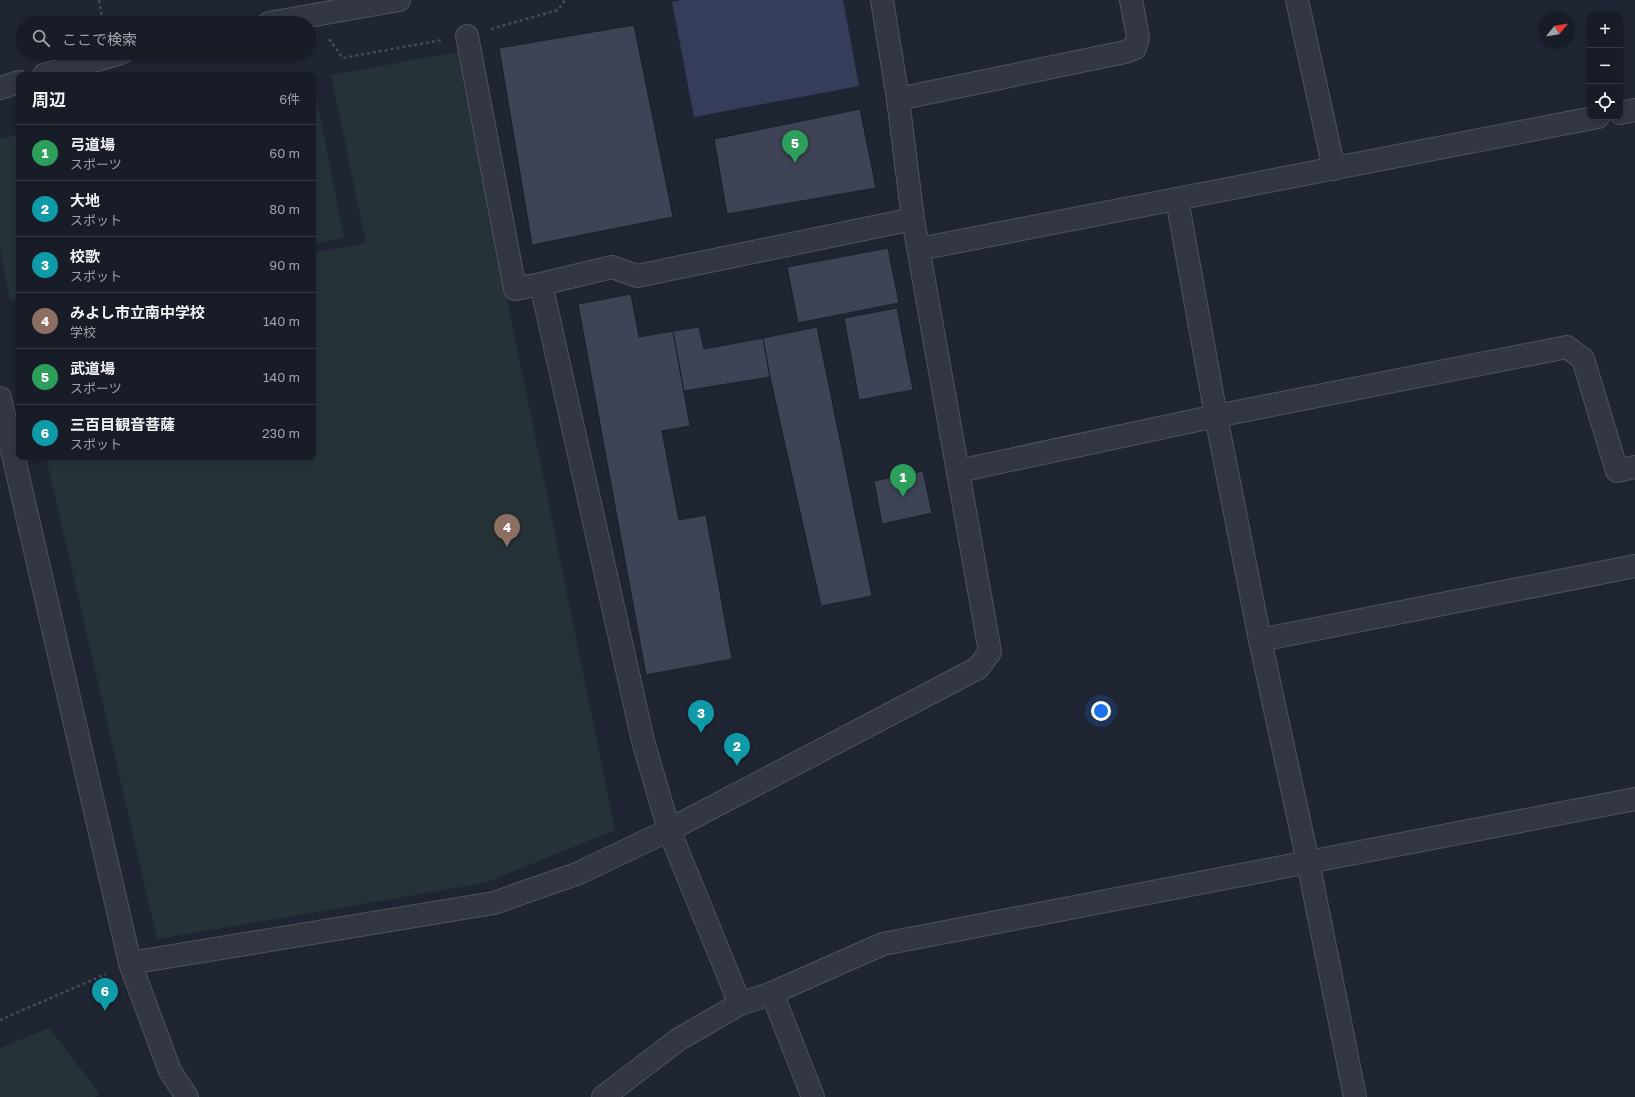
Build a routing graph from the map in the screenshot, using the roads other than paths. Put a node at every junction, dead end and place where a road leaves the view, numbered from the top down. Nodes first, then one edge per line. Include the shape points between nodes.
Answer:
1 (398, 0) edge
2 (882, 0) edge
3 (1131, 0) edge
4 (1297, 0) edge
5 (308, 16) edge
6 (467, 36) road end
7 (96, 60) edge
8 (54, 72) edge
9 (16, 83) edge
10 (0, 88) edge
11 (898, 99) junction
12 (1635, 110) edge
13 (1623, 112) edge
14 (1587, 119) edge
15 (1334, 169) junction
16 (1177, 199) junction
17 (913, 219) junction
18 (919, 249) junction
19 (541, 284) junction
20 (0, 398) edge
21 (1216, 416) junction
22 (1635, 467) edge
23 (958, 471) junction
24 (1635, 566) edge
25 (1260, 640) junction
26 (1635, 799) edge
27 (669, 830) junction
28 (1308, 862) junction
29 (130, 963) junction
30 (772, 993) junction
31 (740, 1004) junction
32 (187, 1097) edge
33 (603, 1097) edge
34 (813, 1097) edge
35 (1355, 1097) edge

1 - 5 street
2 - 11 street
3 - 11 street via 1138,37 1136,48
4 - 15 street
6 - 19 street via 515,289
7 - 8 street
9 - 10 street
11 - 17 street
12 - 13 street
14 - 15 street
15 - 16 street
16 - 18 street
16 - 21 street
17 - 18 street
17 - 19 street via 637,276 612,267
18 - 23 street
19 - 27 street via 643,741
20 - 29 street
21 - 22 street via 1567,347 1583,358 1617,471
21 - 23 street
21 - 25 street
23 - 27 street via 990,652 978,668
24 - 25 street
25 - 28 street
26 - 28 street
27 - 29 street via 579,873 494,903
27 - 31 street
28 - 30 street via 883,944
28 - 35 street
29 - 32 street via 170,1071
30 - 31 street
30 - 34 street
31 - 33 street via 679,1039

